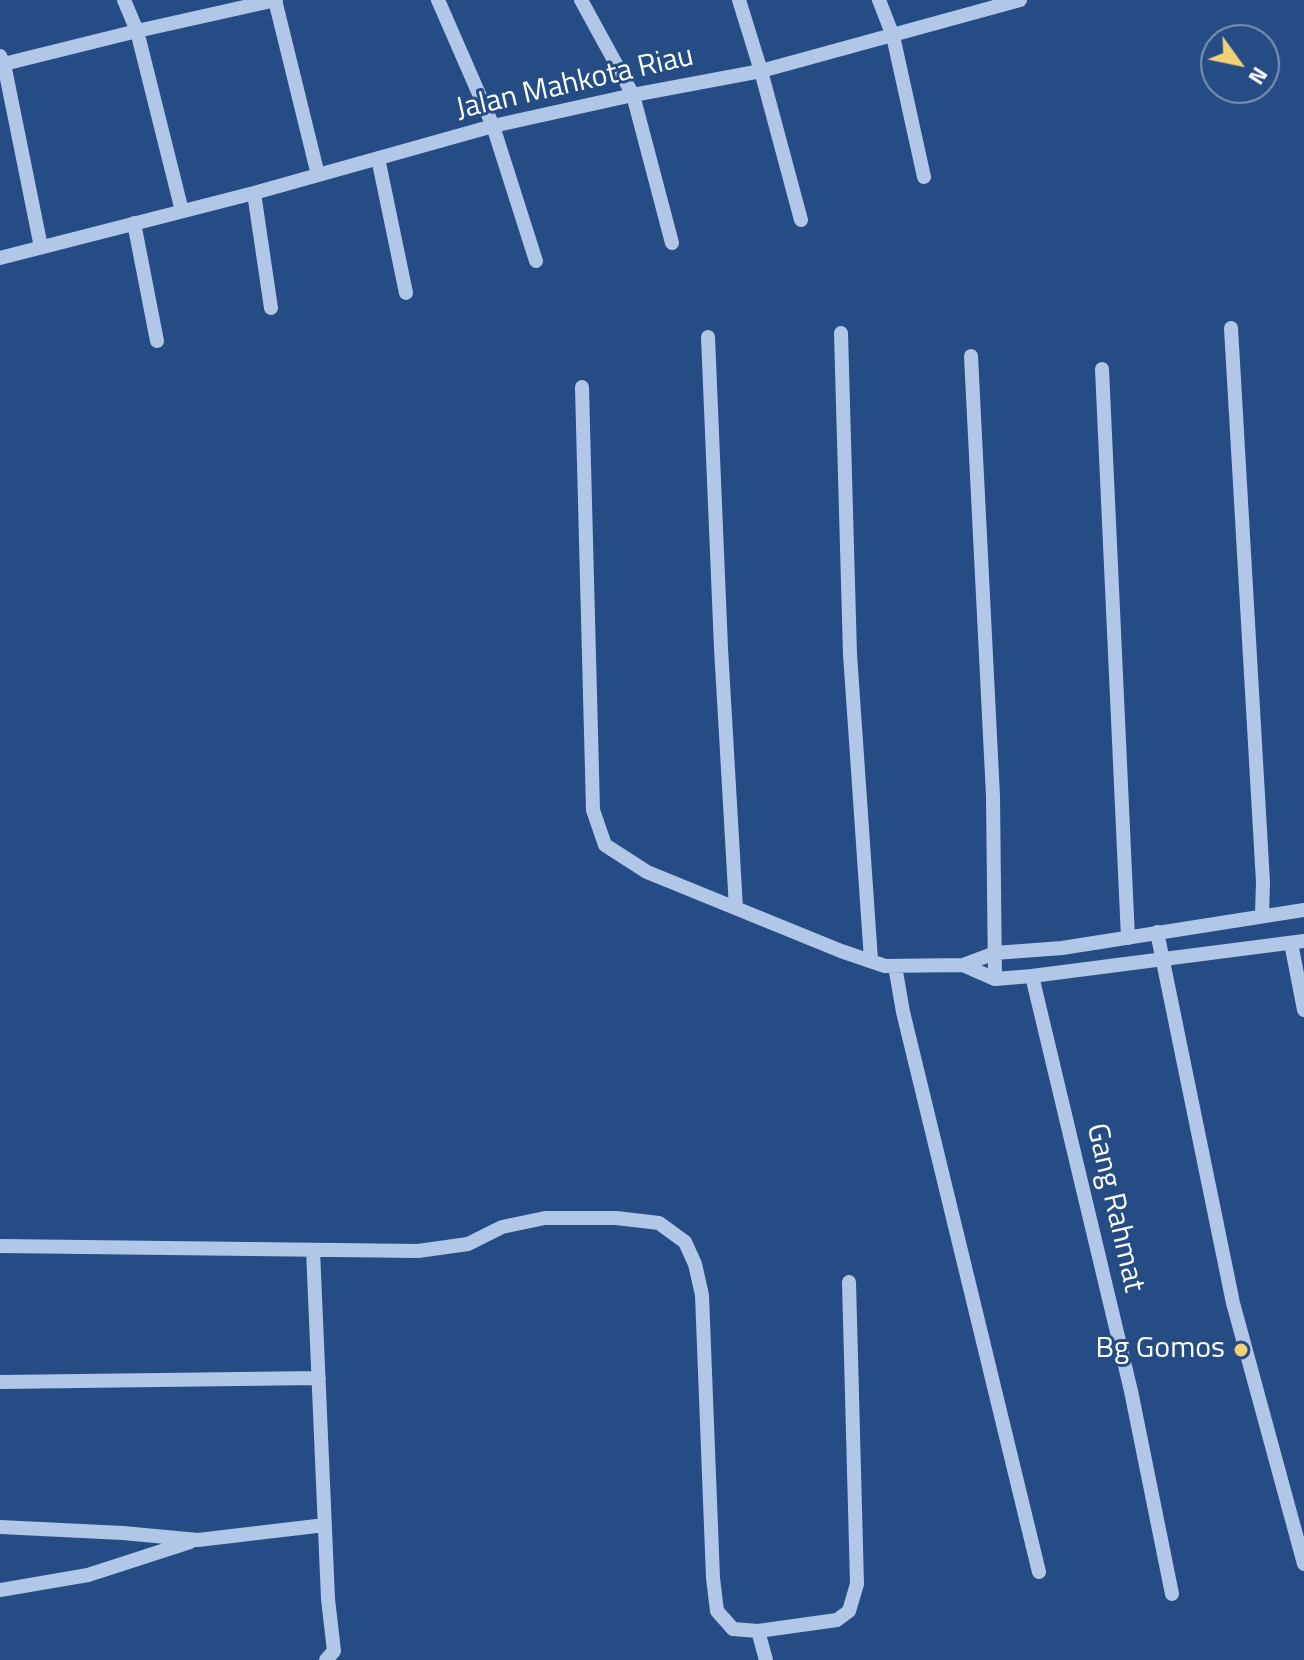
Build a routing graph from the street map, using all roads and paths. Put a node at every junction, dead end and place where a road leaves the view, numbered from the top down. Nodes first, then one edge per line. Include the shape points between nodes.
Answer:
1 (124, 0) edge
2 (275, 0) edge
3 (438, 0) edge
4 (581, 0) edge
5 (739, 0) edge
6 (879, 0) edge
7 (1020, 0) edge
8 (137, 31) junction
9 (893, 36) junction
10 (1, 62) edge
11 (761, 71) junction
12 (633, 95) junction
13 (493, 126) junction
14 (378, 158) junction
15 (318, 175) junction
16 (924, 177) dead end
17 (254, 193) junction
18 (182, 211) junction
19 (801, 220) dead end
20 (134, 223) junction
21 (672, 243) dead end
22 (41, 247) junction
23 (0, 258) edge
24 (536, 261) dead end
25 (406, 293) dead end
26 (271, 308) dead end
27 (1231, 328) dead end
28 (841, 333) dead end
29 (708, 337) dead end
30 (157, 341) dead end
31 (971, 356) dead end
32 (1102, 369) dead end
33 (582, 387) dead end
34 (736, 908) junction
35 (1304, 910) edge
36 (1262, 915) junction
37 (1157, 932) junction
38 (1128, 938) junction
39 (1298, 942) edge
40 (995, 953) junction
41 (1162, 959) junction
42 (871, 960) junction
43 (963, 965) junction
44 (895, 966) junction
45 (1032, 976) junction
46 (995, 979) junction
47 (1304, 1010) edge
48 (0, 1246) edge
49 (313, 1250) junction
50 (849, 1282) dead end
51 (319, 1378) junction
52 (0, 1382) edge
53 (325, 1525) junction
54 (0, 1527) edge
55 (198, 1540) junction
56 (1304, 1564) edge
57 (1039, 1572) dead end
58 (0, 1590) edge
59 (1172, 1594) dead end
60 (758, 1631) junction
61 (326, 1660) edge
62 (766, 1660) edge

1 - 8 street
2 - 8 street
2 - 15 street
3 - 13 street
4 - 12 street
5 - 11 street
6 - 9 street
7 - 9 street, Jalan Mahkota Riau
8 - 10 street
8 - 18 street
9 - 11 street, Jalan Mahkota Riau
9 - 16 street
10 - 22 street
11 - 12 street, Jalan Mahkota Riau
11 - 19 street
12 - 13 street, Jalan Mahkota Riau
12 - 21 street
13 - 14 street, Jalan Mahkota Riau
13 - 24 street
14 - 15 street, Jalan Mahkota Riau
14 - 25 street
15 - 17 street, Jalan Mahkota Riau
17 - 18 street, Jalan Mahkota Riau
17 - 26 street
18 - 20 street, Jalan Mahkota Riau
20 - 22 street, Jalan Mahkota Riau
20 - 30 street
22 - 23 street, Jalan Mahkota Riau
27 - 36 street
28 - 42 street via 850,654
29 - 34 street
31 - 40 street via 993,796
32 - 38 street
33 - 34 street via 593,810 605,845 647,872
34 - 42 street
35 - 36 street
36 - 37 street
37 - 38 street
37 - 41 street
38 - 40 street
39 - 41 street
39 - 47 street
40 - 43 street
40 - 46 street
41 - 45 street
41 - 56 street via 1233,1303
42 - 44 street
43 - 44 street
43 - 46 street
44 - 57 street
45 - 46 street
45 - 59 street, Gang Rahmat via 1131,1391
48 - 49 street
49 - 51 street
49 - 60 street via 418,1251 468,1244 502,1227 545,1218 659,1223 685,1242 702,1295 717,1611 733,1629
50 - 60 street via 857,1584 849,1611 837,1620
51 - 52 street
51 - 53 street
53 - 55 street
53 - 61 street via 334,1651
54 - 55 street
55 - 58 street via 88,1575
60 - 62 street

